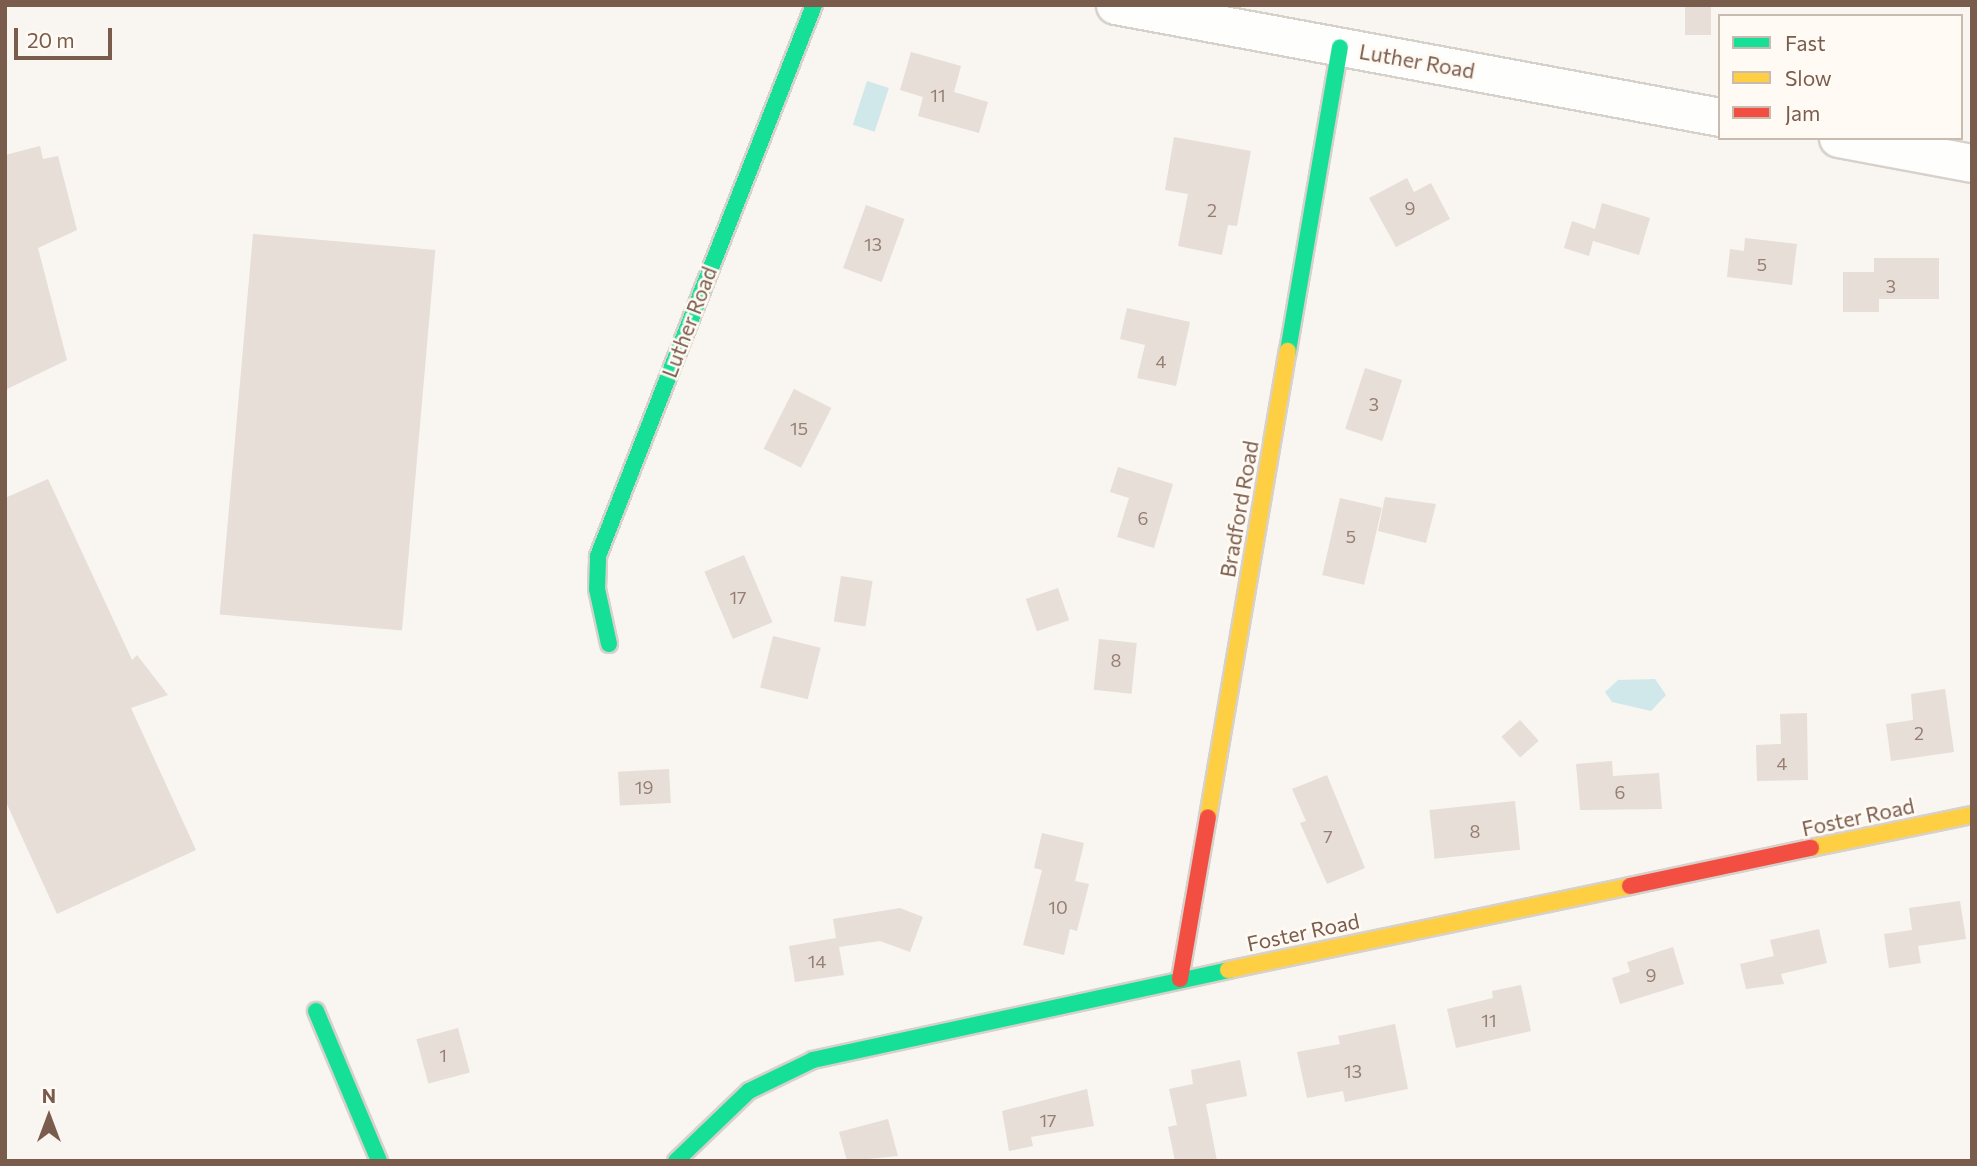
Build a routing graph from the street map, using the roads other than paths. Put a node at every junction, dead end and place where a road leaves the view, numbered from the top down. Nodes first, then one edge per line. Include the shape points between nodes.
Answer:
1 (814, 5) edge
2 (1115, 5) edge
3 (1340, 47) junction
4 (1718, 117) edge
5 (1849, 140) edge
6 (1972, 163) edge
7 (610, 644) dead end
8 (1972, 815) edge
9 (1180, 979) junction
10 (316, 1011) dead end
11 (379, 1161) edge
12 (676, 1161) edge

1 - 7 street, Luther Road via 598,556 597,589
2 - 3 street, Luther Road
3 - 4 street, Luther Road
3 - 9 street, Bradford Road
5 - 6 street
8 - 9 street, Foster Road
9 - 12 street, Foster Road via 869,1044 813,1060 749,1091
10 - 11 street

